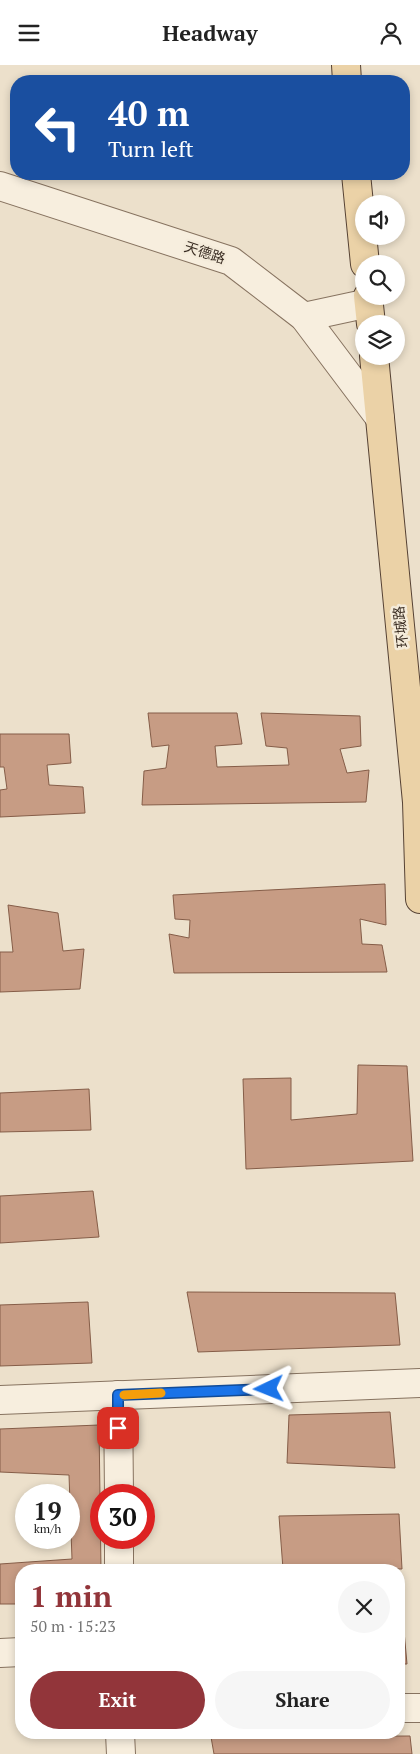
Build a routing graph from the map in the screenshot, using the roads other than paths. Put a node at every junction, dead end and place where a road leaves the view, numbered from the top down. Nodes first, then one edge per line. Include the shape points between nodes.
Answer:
1 (357, 180) edge
2 (0, 186) edge
3 (364, 255) edge
4 (369, 308) edge
5 (304, 317) junction
6 (375, 365) edge
7 (380, 418) junction
8 (420, 899) edge
9 (420, 1383) edge
10 (118, 1395) junction
11 (0, 1400) edge
12 (119, 1484) edge
13 (119, 1549) edge
14 (119, 1564) edge
15 (15, 1652) edge
16 (0, 1653) edge
17 (405, 1708) edge
18 (420, 1708) edge
19 (120, 1739) edge
20 (121, 1754) edge

1 - 3 main road
2 - 5 street, 天德路 via 231,261
4 - 5 street
5 - 7 street, 天德路
6 - 7 main road, 环城路
7 - 8 main road, 环城路 via 417,802
9 - 10 street
10 - 11 street
10 - 12 street
13 - 14 street
15 - 16 street
17 - 18 street
19 - 20 street

